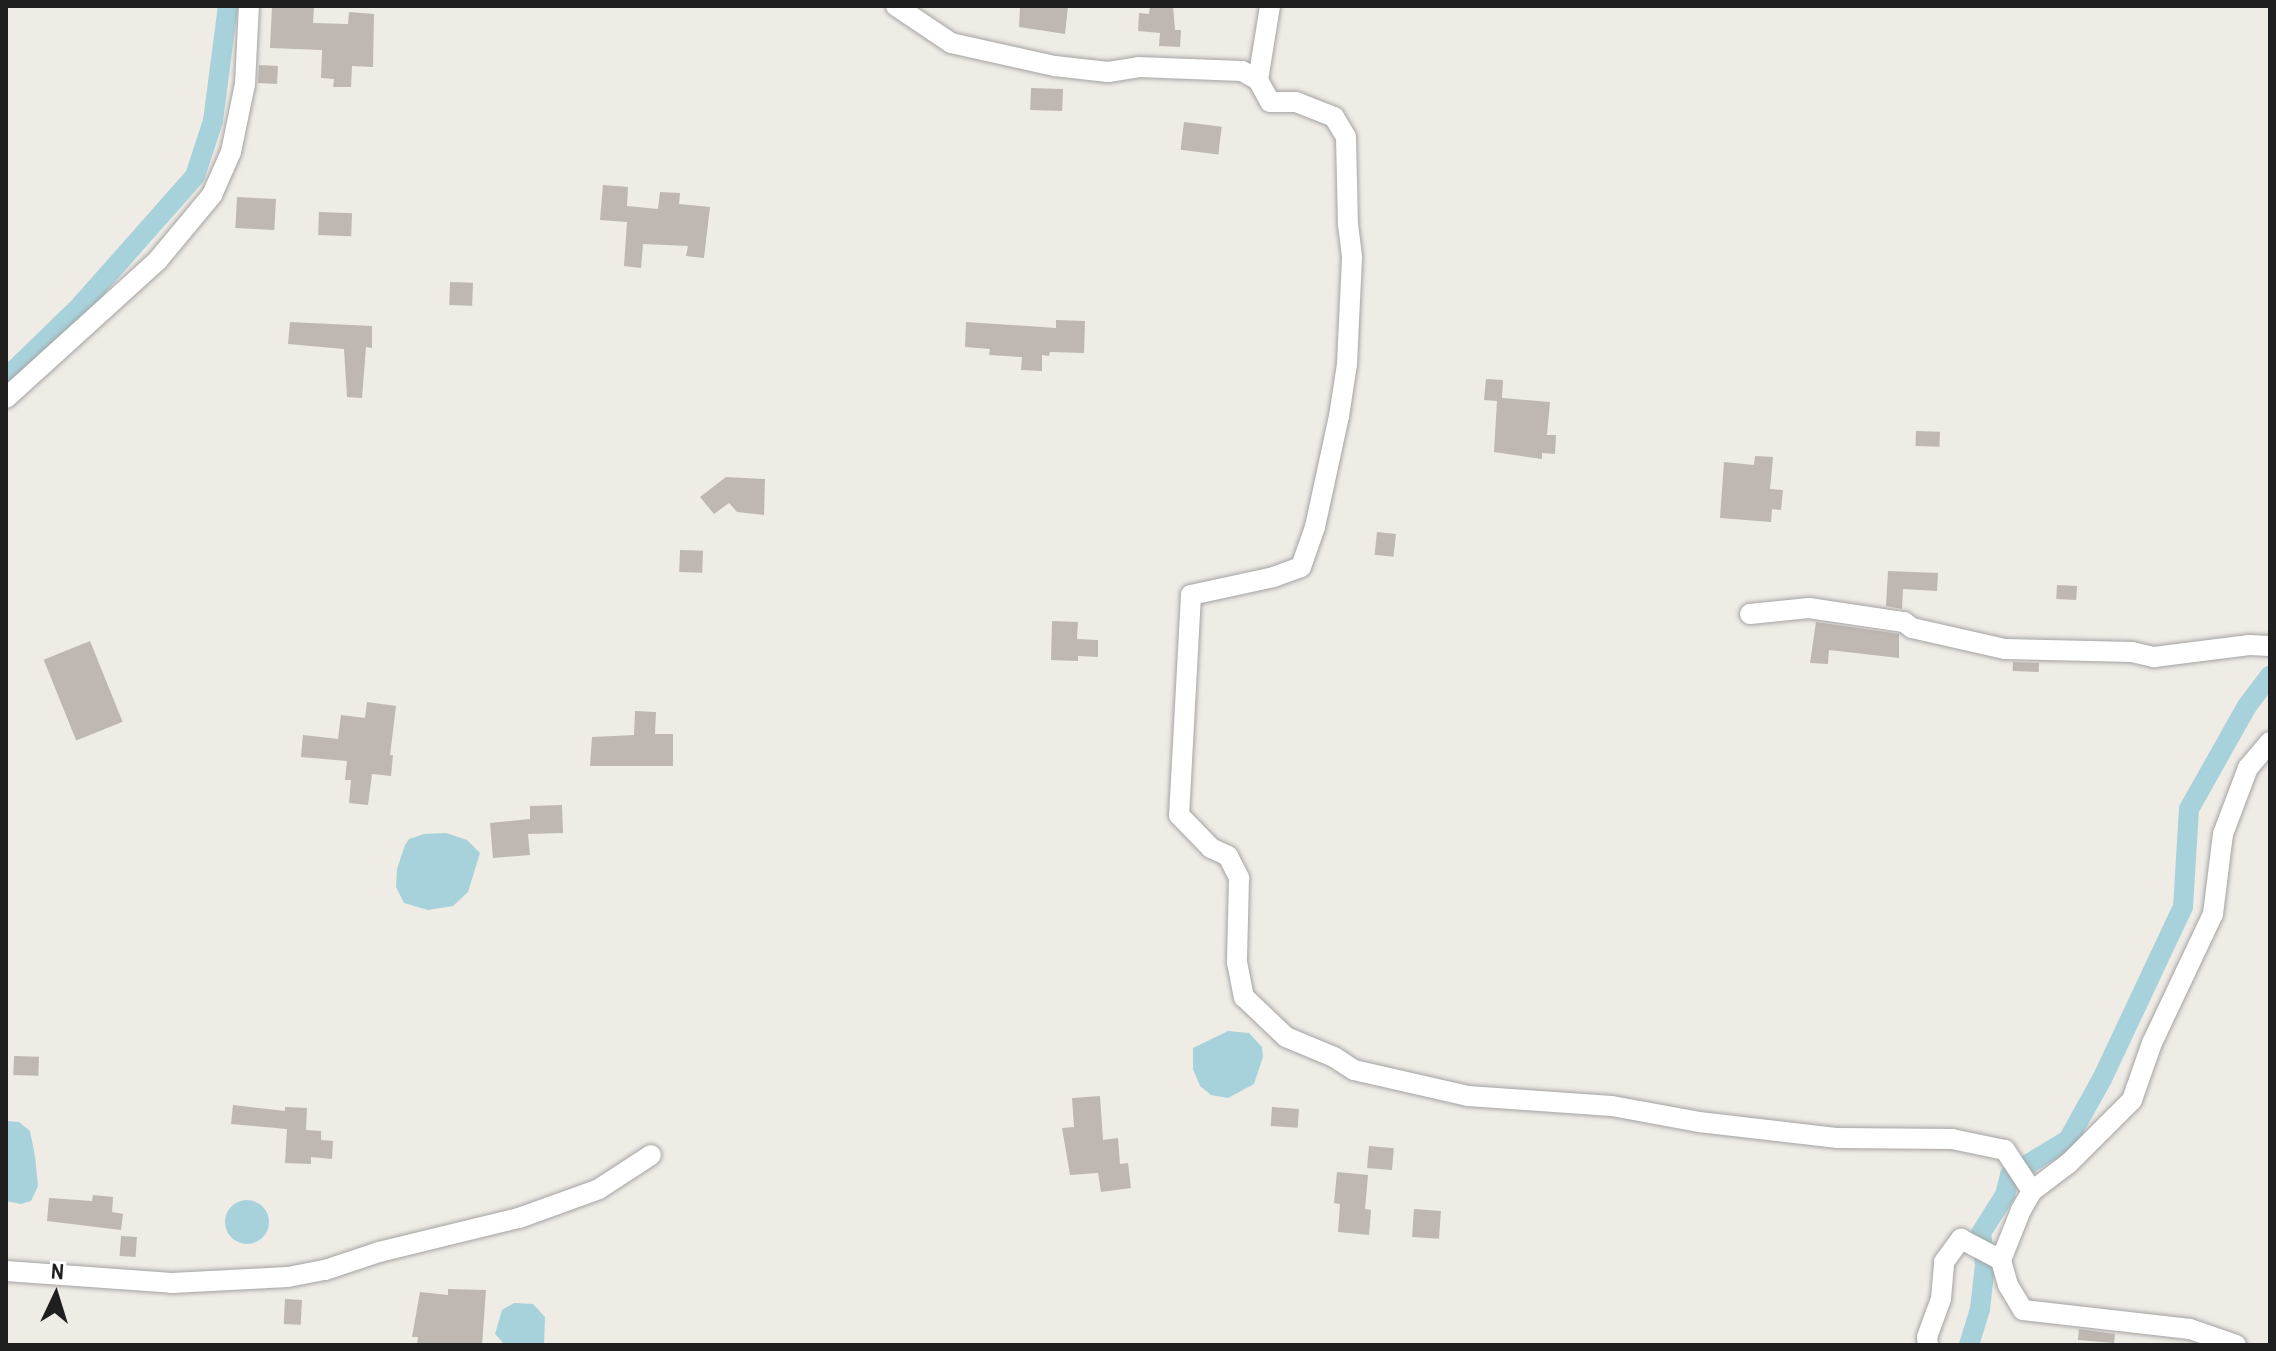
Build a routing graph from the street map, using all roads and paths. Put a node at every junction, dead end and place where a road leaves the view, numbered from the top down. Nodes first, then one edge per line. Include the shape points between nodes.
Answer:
1 (249, 6) edge
2 (896, 6) edge
3 (1270, 6) edge
4 (1258, 80) junction
5 (6, 398) edge
6 (1750, 614) dead end
7 (2270, 646) edge
8 (2270, 742) edge
9 (651, 1155) dead end
10 (2032, 1191) junction
11 (2001, 1260) junction
12 (6, 1271) edge
13 (1928, 1345) edge
14 (2236, 1345) edge

1 - 5 street via 242,96 231,152 212,195 158,260
2 - 4 street via 951,43 1055,66 1108,72 1138,67 1242,71
3 - 4 street
4 - 10 street via 1270,102 1296,102 1334,117 1346,137 1352,258 1339,416 1301,567 1191,595 1179,815 1211,848 1228,856 1239,878 1237,962 1244,997 1286,1037 1354,1070 1468,1096 1612,1106 1838,1138 1952,1139 2005,1150
6 - 7 street via 1809,608 1904,622 2005,649 2154,657
8 - 10 street via 2248,768 2223,834 2213,914 2152,1043 2132,1100 2069,1163
9 - 12 street via 599,1189 519,1218 313,1273 172,1283
10 - 11 street
11 - 13 street via 1961,1239 1944,1262 1941,1299
11 - 14 street via 2023,1310 2190,1329

